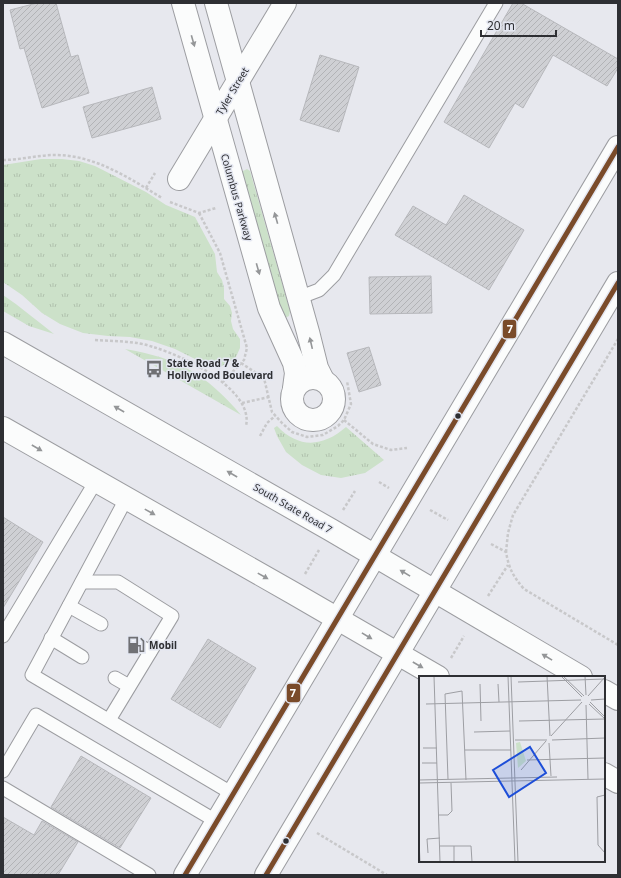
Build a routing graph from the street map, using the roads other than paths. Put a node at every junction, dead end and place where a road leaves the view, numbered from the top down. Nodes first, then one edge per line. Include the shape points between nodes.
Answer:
1 (183, 3) edge
2 (216, 3) edge
3 (284, 3) edge
4 (496, 3) edge
5 (238, 82) junction
6 (215, 119) junction
7 (618, 146) edge
8 (179, 179) dead end
9 (618, 282) edge
10 (298, 298) junction
11 (3, 343) edge
12 (323, 380) junction
13 (294, 388) junction
14 (3, 428) edge
15 (96, 481) junction
16 (126, 499) junction
17 (375, 556) junction
18 (82, 582) junction
19 (435, 591) junction
20 (69, 606) junction
21 (338, 618) junction
22 (101, 624) dead end
23 (3, 636) edge
24 (51, 638) junction
25 (135, 643) dead end
26 (150, 652) junction
27 (397, 654) junction
28 (82, 657) dead end
29 (436, 676) edge
30 (579, 676) edge
31 (115, 678) dead end
32 (129, 686) junction
33 (605, 692) edge
34 (618, 699) edge
35 (109, 720) junction
36 (3, 771) edge
37 (605, 775) edge
38 (618, 782) edge
39 (3, 788) edge
40 (233, 794) junction
41 (216, 821) junction
42 (149, 875) edge
43 (185, 875) edge
44 (266, 875) edge

1 -> 6 main road, Columbus Parkway
2 - 5 main road
3 - 5 main road, Tyler Street
4 - 10 lane via 334,275 319,290
5 - 6 main road, Tyler Street
10 -> 5 main road
6 - 8 main road, Tyler Street
6 -> 13 main road, Columbus Parkway via 269,308 294,363
7 - 17 main road
9 - 19 main road
12 -> 10 main road via 317,368
17 -> 11 main road, South State Road 7
12 - 13 main road via 307,378
12 - 13 main road via 330,385 334,401 332,409 318,420 302,418 295,412 291,396
14 -> 15 main road
15 - 16 main road
15 - 23 lane
16 - 18 lane
16 -> 21 main road
19 -> 17 main road, South State Road 7
17 - 21 main road
18 - 20 lane
18 - 26 lane via 118,582 172,616
19 - 27 main road
30 -> 19 main road, South State Road 7
20 - 22 lane
20 - 24 lane
21 -> 27 main road
21 - 40 main road
24 - 28 lane
24 - 35 lane via 32,674
25 - 26 lane
26 - 32 lane
27 -> 29 main road
27 - 44 main road
31 - 32 lane
32 - 35 lane
33 - 34 main road
35 - 40 lane
36 - 41 lane via 36,715
37 - 38 main road
39 - 42 lane
40 - 41 main road
41 - 43 main road

